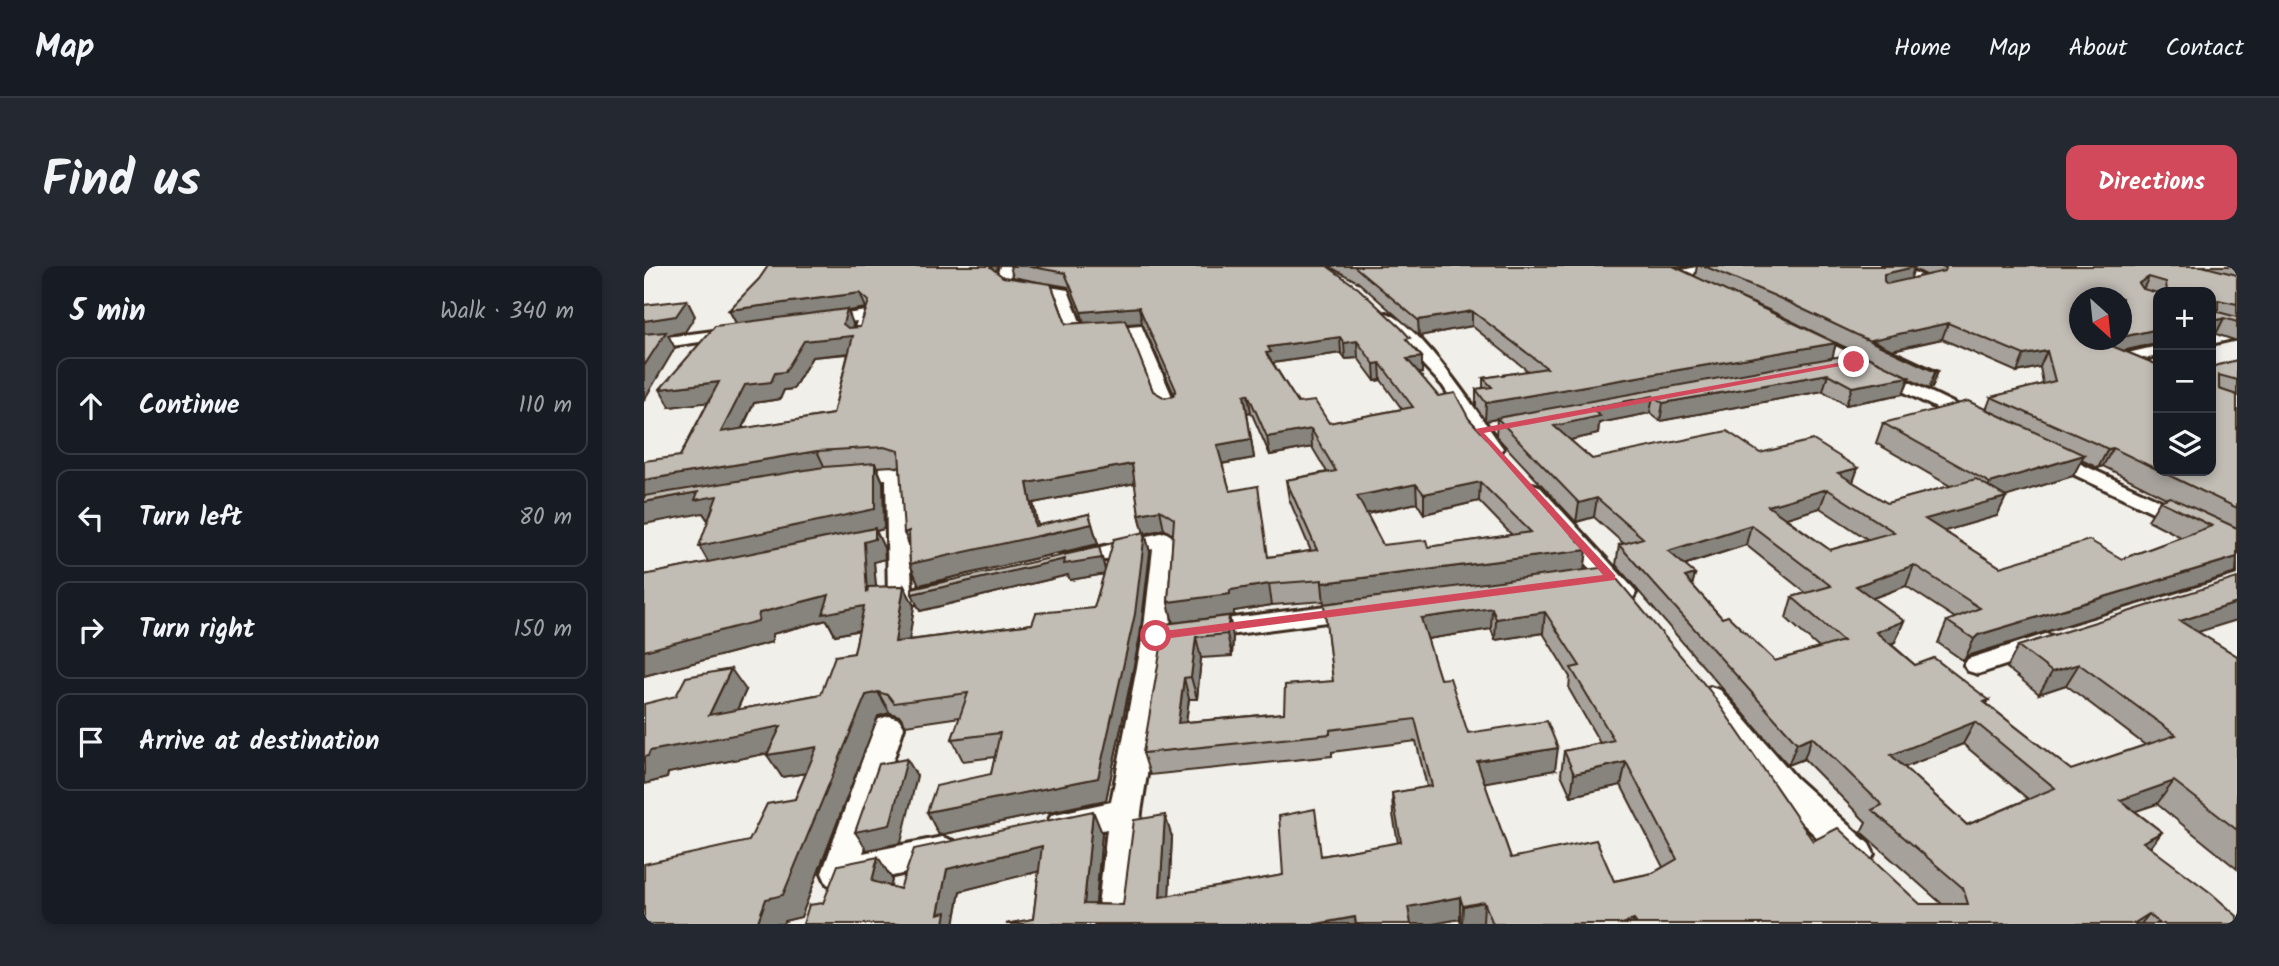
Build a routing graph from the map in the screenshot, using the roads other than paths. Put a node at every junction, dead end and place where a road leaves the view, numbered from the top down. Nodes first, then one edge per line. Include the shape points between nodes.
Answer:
1 (1006, 266) edge
2 (1729, 266) edge
3 (1888, 266) edge
4 (1652, 267) edge
5 (1671, 274) junction
6 (1706, 290) edge
7 (1898, 290) edge
8 (1366, 298) edge
9 (732, 317) edge
10 (2216, 323) edge
11 (797, 324) edge
12 (1787, 327) edge
13 (756, 330) edge
14 (2237, 331) edge
15 (714, 336) junction
16 (2216, 337) edge
17 (860, 338) edge
18 (644, 345) edge
19 (2153, 352) edge
20 (1854, 362) junction
21 (1827, 367) edge
22 (2153, 377) edge
23 (1168, 408) edge
24 (1505, 426) edge
25 (1990, 428) edge
26 (1478, 431) junction
27 (2027, 445) edge
28 (820, 479) edge
29 (897, 536) junction
30 (870, 542) edge
31 (2237, 545) edge
32 (1044, 566) edge
33 (1611, 577) junction
34 (1584, 581) edge
35 (965, 584) edge
36 (1377, 608) edge
37 (1637, 609) edge
38 (1156, 636) junction
39 (2068, 636) edge
40 (1978, 664) dead end
41 (1698, 682) edge
42 (889, 727) dead end
43 (1125, 811) junction
44 (1030, 832) edge
45 (975, 844) edge
46 (1875, 869) edge
47 (1114, 924) edge

1 - 23 street via 1003,280 1014,286 1063,293 1077,335 1136,328
2 - 5 street
3 - 7 street via 1932,283
4 - 5 street
5 - 6 street
8 - 26 street via 1430,359 1460,397
9 - 15 street
10 - 14 street
11 - 17 street via 866,315
12 - 20 street
13 - 15 street
14 - 16 street
15 - 18 street
19 - 22 street via 2112,361
20 - 21 street
20 - 25 street
24 - 26 street
26 - 33 street
27 - 31 street
28 - 29 street via 895,472
29 - 30 street
29 - 35 street via 900,599
32 - 38 street via 1165,539
33 - 34 street
33 - 37 street
36 - 38 street
38 - 43 street
39 - 40 street
41 - 46 street via 1785,788
42 - 45 street via 834,886
43 - 44 street
43 - 47 street

